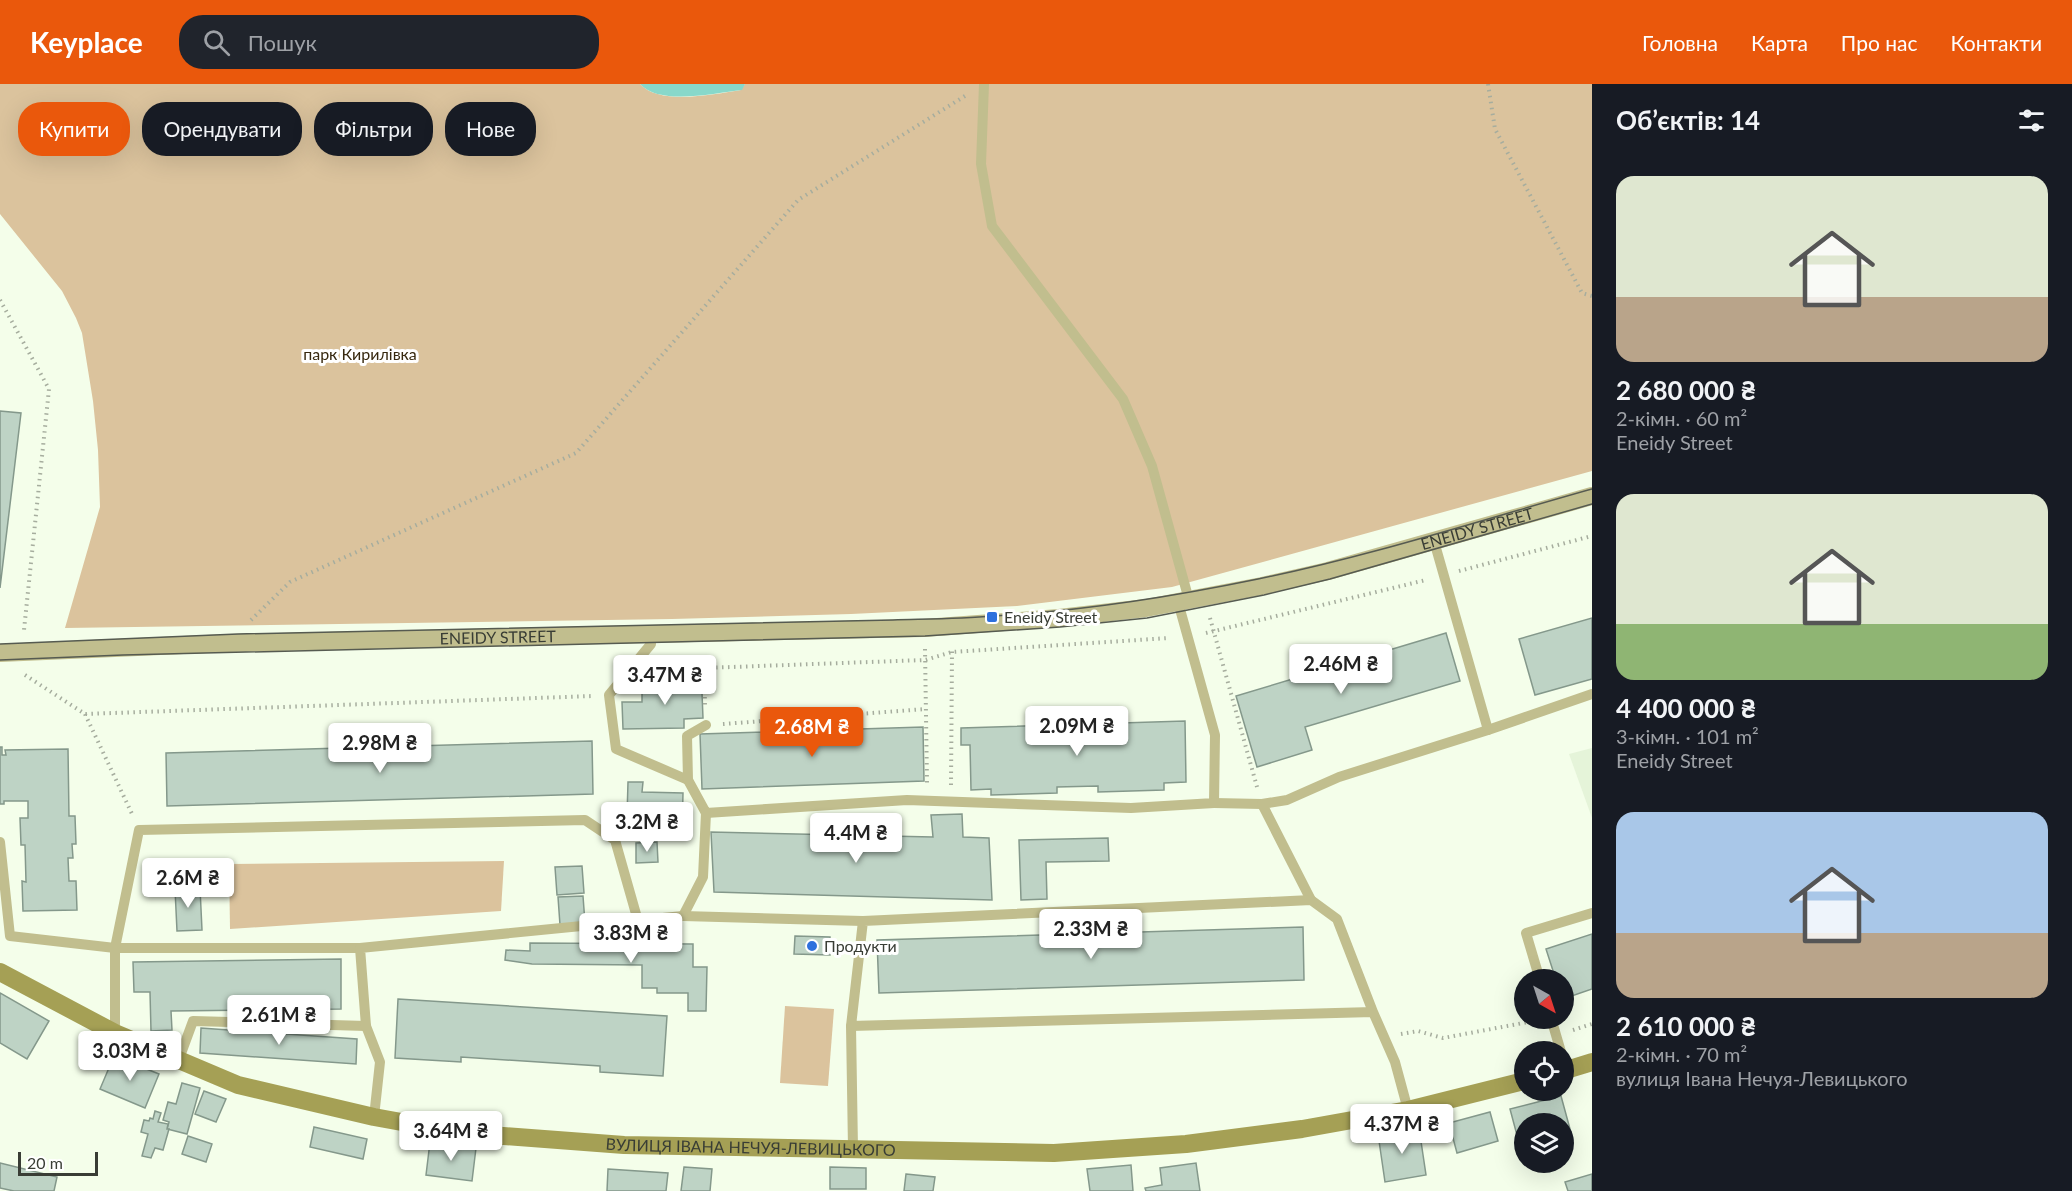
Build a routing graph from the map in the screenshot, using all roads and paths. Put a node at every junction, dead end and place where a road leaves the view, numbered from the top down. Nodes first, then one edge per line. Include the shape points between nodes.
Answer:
1 (984, 84) edge
2 (1488, 84) edge
3 (1592, 296) edge
4 (0, 300) edge
5 (1592, 496) edge
6 (1434, 541) junction
7 (1190, 600) junction
8 (952, 627) junction
9 (924, 628) junction
10 (703, 633) junction
11 (651, 634) junction
12 (229, 643) junction
13 (0, 653) edge
14 (20, 661) junction
15 (1592, 694) edge
16 (609, 695) junction
17 (926, 710) junction
18 (84, 714) junction
19 (706, 725) junction
20 (1488, 730) junction
21 (688, 780) junction
22 (927, 801) junction
23 (951, 802) junction
24 (1214, 803) junction
25 (1262, 804) junction
26 (706, 813) junction
27 (139, 830) junction
28 (0, 842) edge
29 (1311, 900) junction
30 (1592, 913) edge
31 (683, 916) junction
32 (638, 921) junction
33 (863, 921) junction
34 (115, 948) junction
35 (360, 948) junction
36 (1537, 969) edge
37 (0, 972) edge
38 (1373, 1012) junction
39 (1514, 1025) edge
40 (366, 1026) junction
41 (851, 1026) junction
42 (115, 1033) junction
43 (1384, 1038) junction
44 (178, 1059) junction
45 (1592, 1062) edge
46 (1574, 1065) edge
47 (1514, 1084) edge
48 (1408, 1110) junction
49 (374, 1117) junction
50 (853, 1149) junction

1 - 7 lane via 981,164 992,226 1123,399 1152,466
1 - 12 path via 798,200 576,453 290,582
2 - 3 path via 1495,129 1582,293
4 - 14 path via 50,389
5 - 6 street, ENEIDY STREET
6 - 7 street, ENEIDY STREET via 1328,571
6 - 20 lane
7 - 8 street, ENEIDY STREET via 1059,618
7 - 24 lane via 1215,735
7 - 25 path
8 - 9 street, ENEIDY STREET
8 - 23 path
9 - 10 street, ENEIDY STREET
9 - 17 path
10 - 11 street, ENEIDY STREET
10 - 19 path
11 - 12 street, ENEIDY STREET
11 - 16 lane via 651,644
12 - 14 street, ENEIDY STREET
13 - 14 street, ENEIDY STREET
14 - 18 path
15 - 20 lane
16 - 18 path
16 - 21 lane via 615,749
17 - 19 path
17 - 22 path
18 - 27 path
19 - 21 lane via 687,736
20 - 25 lane via 1339,777 1287,800
21 - 26 lane
22 - 23 lane
22 - 26 lane
23 - 24 lane via 1131,808
24 - 25 lane
25 - 29 lane
26 - 31 lane via 703,877
27 - 32 lane via 585,820 615,840
27 - 34 lane
28 - 34 lane via 10,936
29 - 33 lane
29 - 38 lane via 1337,920
30 - 36 lane via 1526,933
31 - 32 lane
31 - 33 lane
32 - 35 lane
33 - 41 lane
34 - 35 lane
34 - 42 lane
35 - 40 lane
37 - 42 street, ВУЛИЦЯ ІВАНА НЕЧУЯ-ЛЕВИЦЬКОГО
38 - 41 lane
38 - 43 lane
39 - 43 path via 1443,1038 1418,1031
40 - 44 lane via 193,1021
40 - 49 lane via 380,1062
41 - 50 lane
42 - 44 street, ВУЛИЦЯ ІВАНА НЕЧУЯ-ЛЕВИЦЬКОГО
43 - 48 lane
44 - 49 street, ВУЛИЦЯ ІВАНА НЕЧУЯ-ЛЕВИЦЬКОГО via 238,1085
45 - 46 street
47 - 48 street, ВУЛИЦЯ ІВАНА НЕЧУЯ-ЛЕВИЦЬКОГО
48 - 50 street, ВУЛИЦЯ ІВАНА НЕЧУЯ-ЛЕВИЦЬКОГО via 1302,1129 1174,1145 1054,1153
49 - 50 street, ВУЛИЦЯ ІВАНА НЕЧУЯ-ЛЕВИЦЬКОГО via 491,1135 624,1145

